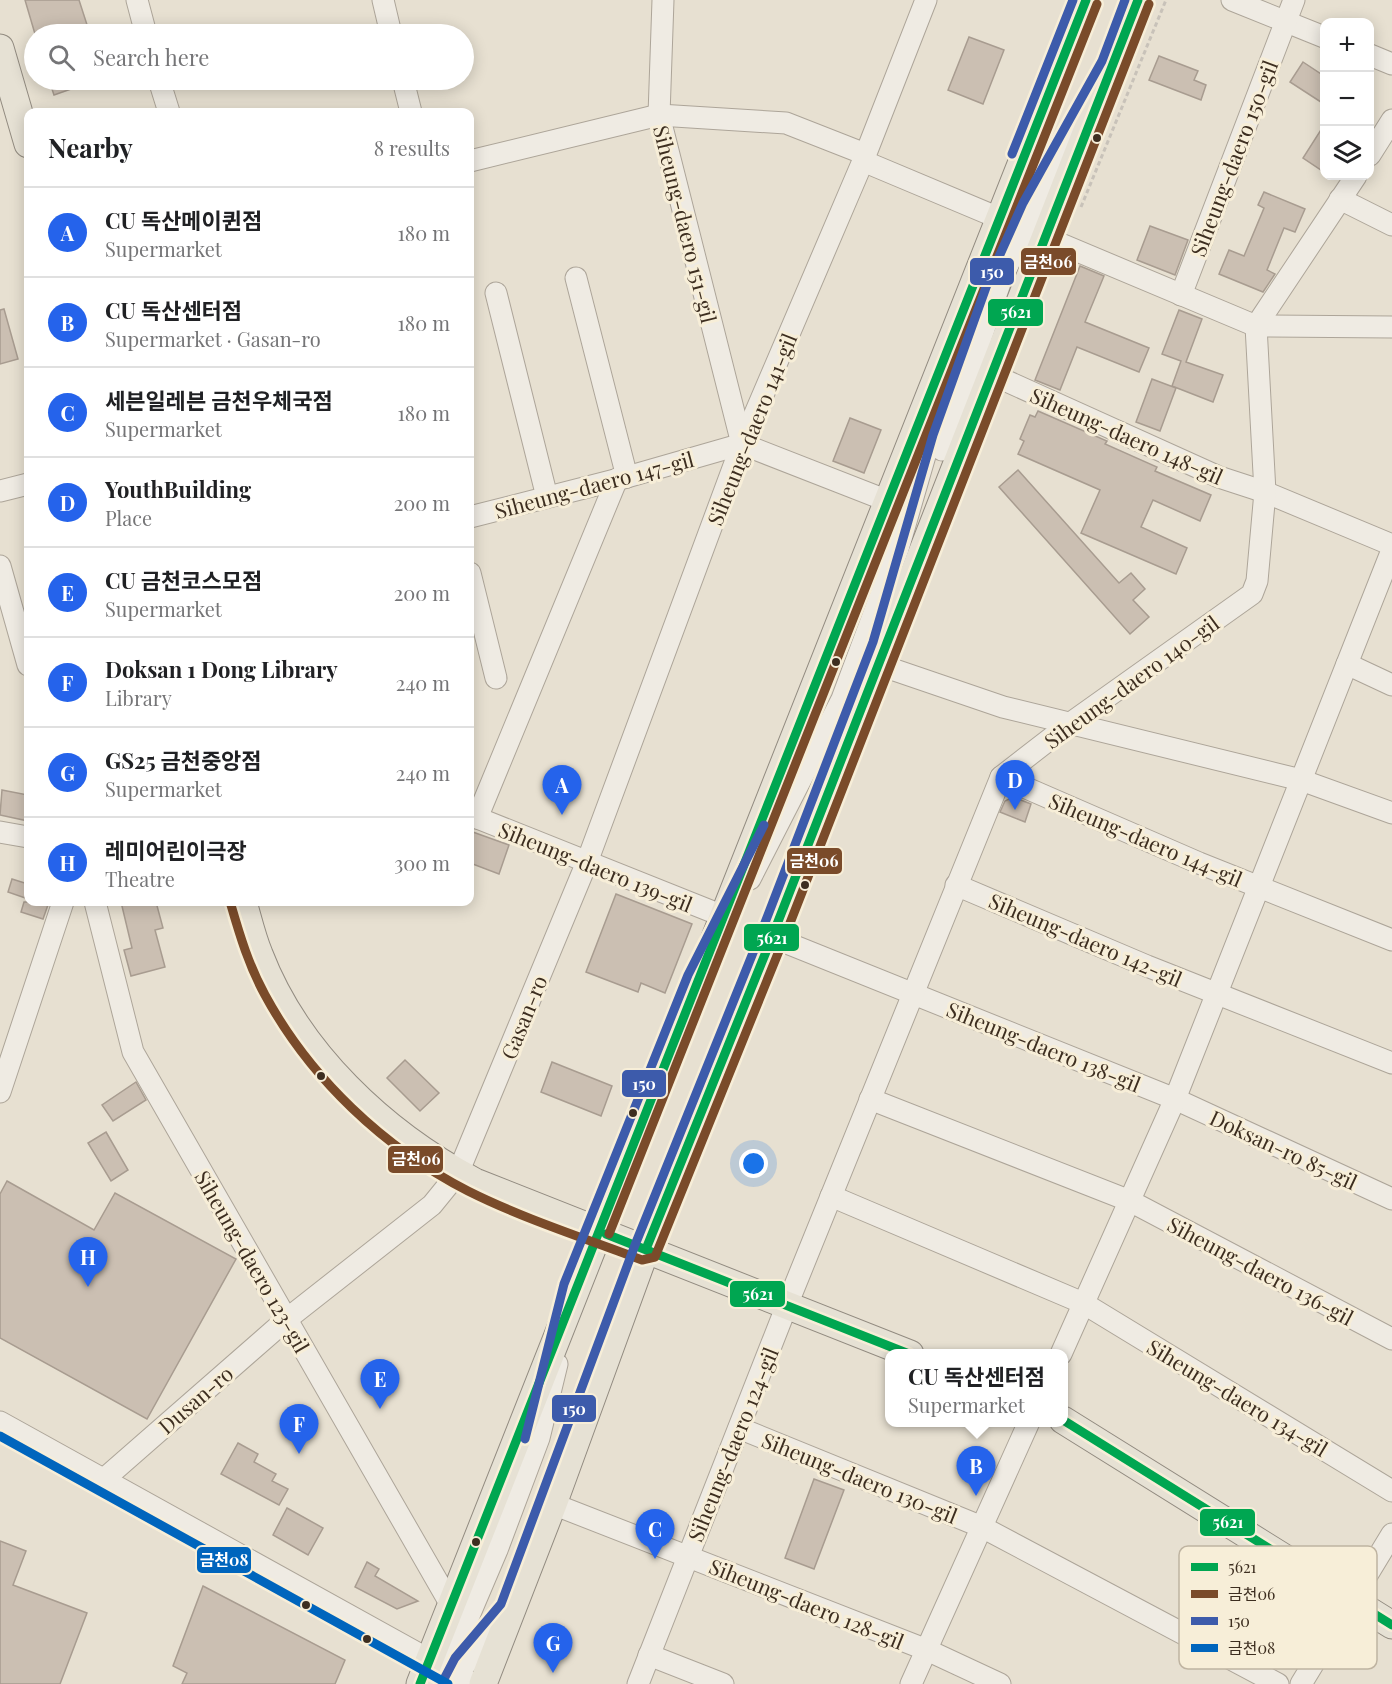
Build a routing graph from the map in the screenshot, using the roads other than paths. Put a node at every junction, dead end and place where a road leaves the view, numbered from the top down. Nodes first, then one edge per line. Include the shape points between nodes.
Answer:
1 (137, 0) edge
2 (383, 0) edge
3 (663, 0) edge
4 (926, 0) edge
5 (1086, 0) edge
6 (1138, 0) edge
7 (1232, 0) edge
8 (1294, 0) edge
9 (1285, 21) junction
10 (144, 24) edge
11 (389, 24) edge
12 (1320, 35) edge
13 (0, 48) edge
14 (1374, 57) edge
15 (1392, 64) edge
16 (162, 90) edge
17 (406, 90) edge
18 (168, 108) edge
19 (410, 108) edge
20 (659, 115) junction
21 (1392, 120) edge
22 (24, 130) edge
23 (1374, 149) edge
24 (864, 158) junction
25 (474, 160) edge
26 (1353, 180) edge
27 (1340, 199) junction
28 (999, 219) junction
29 (1392, 225) edge
30 (1034, 234) junction
31 (576, 278) dead end
32 (496, 293) dead end
33 (1181, 295) junction
34 (967, 301) junction
35 (1256, 326) junction
36 (1392, 327) edge
37 (991, 374) junction
38 (742, 444) junction
39 (622, 478) junction
40 (24, 485) edge
41 (0, 491) edge
42 (1265, 492) junction
43 (548, 497) junction
44 (888, 501) junction
45 (474, 516) edge
46 (1392, 545) edge
47 (1392, 550) edge
48 (0, 566) edge
49 (474, 589) edge
50 (1392, 589) edge
51 (1372, 601) junction
52 (24, 650) edge
53 (880, 655) junction
54 (1347, 663) junction
55 (496, 678) dead end
56 (1392, 685) edge
57 (1072, 722) junction
58 (1001, 777) junction
59 (1301, 780) junction
60 (1392, 813) edge
61 (474, 815) edge
62 (474, 817) edge
63 (0, 832) edge
64 (24, 836) edge
65 (587, 862) junction
66 (956, 885) junction
67 (1259, 887) junction
68 (62, 906) edge
69 (96, 906) edge
70 (244, 906) edge
71 (723, 916) junction
72 (772, 937) junction
73 (1392, 940) edge
74 (699, 979) junction
75 (913, 993) junction
76 (1217, 993) junction
77 (1392, 1062) edge
78 (0, 1092) edge
79 (1175, 1099) junction
80 (870, 1100) junction
81 (458, 1173) junction
82 (831, 1196) junction
83 (1392, 1199) edge
84 (1130, 1200) junction
85 (598, 1230) junction
86 (646, 1249) junction
87 (575, 1288) junction
88 (1083, 1303) junction
89 (787, 1305) junction
90 (287, 1319) junction
91 (1392, 1339) edge
92 (900, 1349) edge
93 (1063, 1349) edge
94 (0, 1422) edge
95 (1068, 1423) edge
96 (1027, 1427) edge
97 (739, 1428) junction
98 (103, 1480) junction
99 (1392, 1491) edge
100 (553, 1504) junction
101 (982, 1527) junction
102 (1392, 1534) edge
103 (1265, 1546) edge
104 (688, 1556) junction
105 (1377, 1560) edge
106 (451, 1605) junction
107 (1377, 1616) edge
108 (1392, 1625) edge
109 (1179, 1631) edge
110 (927, 1650) junction
111 (649, 1655) junction
112 (1250, 1669) edge
113 (1311, 1669) edge
114 (451, 1678) edge
115 (638, 1684) edge
116 (723, 1684) edge
117 (912, 1684) edge
118 (1000, 1684) edge
119 (1278, 1684) edge
120 (1302, 1684) edge

1 - 10 street
2 - 11 street
3 - 20 street, Siheung-daero 151-gil
4 - 24 street, Siheung-daero 141-gil
5 - 28 main road
6 - 30 main road via 1113,66
7 - 9 street
8 - 9 street, Siheung-daero 150-gil
9 - 12 street
9 - 33 street, Siheung-daero 150-gil
13 - 22 main road
14 - 15 street
16 - 18 street
17 - 19 street
20 - 24 street via 786,123
20 - 25 street
20 - 38 street, Siheung-daero 151-gil
21 - 23 street
24 - 28 street
24 - 38 street, Siheung-daero 141-gil
26 - 27 street
27 - 29 street
27 - 35 street
28 - 30 street
28 - 34 main road
30 - 33 street
30 - 37 main road
30 - 53 street via 1000,283 945,438
31 - 39 street
32 - 43 street
33 - 35 street
34 - 44 main road
34 - 74 street via 898,549 842,699
35 - 36 street
35 - 42 street
37 - 42 street, Siheung-daero 148-gil via 1219,477
37 - 53 main road
38 - 39 street, Siheung-daero 147-gil
38 - 44 street
38 - 65 street, Siheung-daero 141-gil
39 - 43 street, Siheung-daero 147-gil
39 - 61 street
40 - 41 street
42 - 46 street, Siheung-daero 148-gil
42 - 57 street, Siheung-daero 140-gil via 1257,581 1252,594
43 - 45 street, Siheung-daero 147-gil
44 - 71 main road
47 - 51 street
48 - 52 street
49 - 55 street
50 - 51 street via 1386,587
51 - 54 street
53 - 57 street via 1003,707
53 - 72 main road
54 - 56 street
54 - 59 street
57 - 58 street, Siheung-daero 140-gil
57 - 59 street
58 - 66 street, Siheung-daero 140-gil
58 - 67 street, Siheung-daero 144-gil
59 - 60 street
59 - 67 street, Siheung-daero 144-gil
62 - 65 street, Siheung-daero 139-gil
63 - 64 street
65 - 71 street, Siheung-daero 139-gil
65 - 81 street, Gasan-ro
66 - 75 street, Siheung-daero 140-gil
66 - 76 street, Siheung-daero 142-gil
67 - 73 street, Siheung-daero 144-gil
67 - 76 street
68 - 78 street
69 - 90 street, Siheung-daero 123-gil via 133,1053
70 - 81 main road via 259,955 292,1017 334,1074 385,1122
71 - 74 main road
72 - 75 street, Siheung-daero 138-gil
72 - 86 main road
74 - 85 main road
75 - 79 street, Siheung-daero 138-gil
75 - 80 street
76 - 77 street, Siheung-daero 142-gil
76 - 79 street
79 - 83 street, Doksan-ro 85-gil
79 - 84 street
80 - 82 street
80 - 84 street, Siheung-daero 136-gil
81 - 85 main road
81 - 90 street, Gasan-ro via 432,1205
82 - 88 street, Siheung-daero 134-gil
82 - 89 street
84 - 88 street
84 - 91 street, Siheung-daero 136-gil
85 - 86 main road
85 - 87 main road
86 - 89 main road
86 - 100 main road
87 - 106 main road
87 - 114 street via 539,1438
88 - 93 street
88 - 99 street, Siheung-daero 134-gil
89 - 92 main road
89 - 97 street, Siheung-daero 124-gil
90 - 98 street, Dusan-ro
90 - 106 street, Siheung-daero 123-gil
94 - 98 street
95 - 103 main road
96 - 101 street
97 - 101 street, Siheung-daero 130-gil
97 - 104 street, Siheung-daero 124-gil
98 - 114 street
100 - 104 street, Siheung-daero 128-gil
100 - 114 main road via 512,1610
101 - 109 street, Siheung-daero 130-gil
101 - 110 street, Siheung-daero 130-gil
102 - 105 street
104 - 110 street, Siheung-daero 128-gil
104 - 111 street, Siheung-daero 124-gil
106 - 114 main road
107 - 108 main road
110 - 117 street, Siheung-daero 130-gil
110 - 118 street, Siheung-daero 128-gil
111 - 115 street, Siheung-daero 124-gil
111 - 116 street
112 - 119 street, Siheung-daero 130-gil
113 - 120 street

